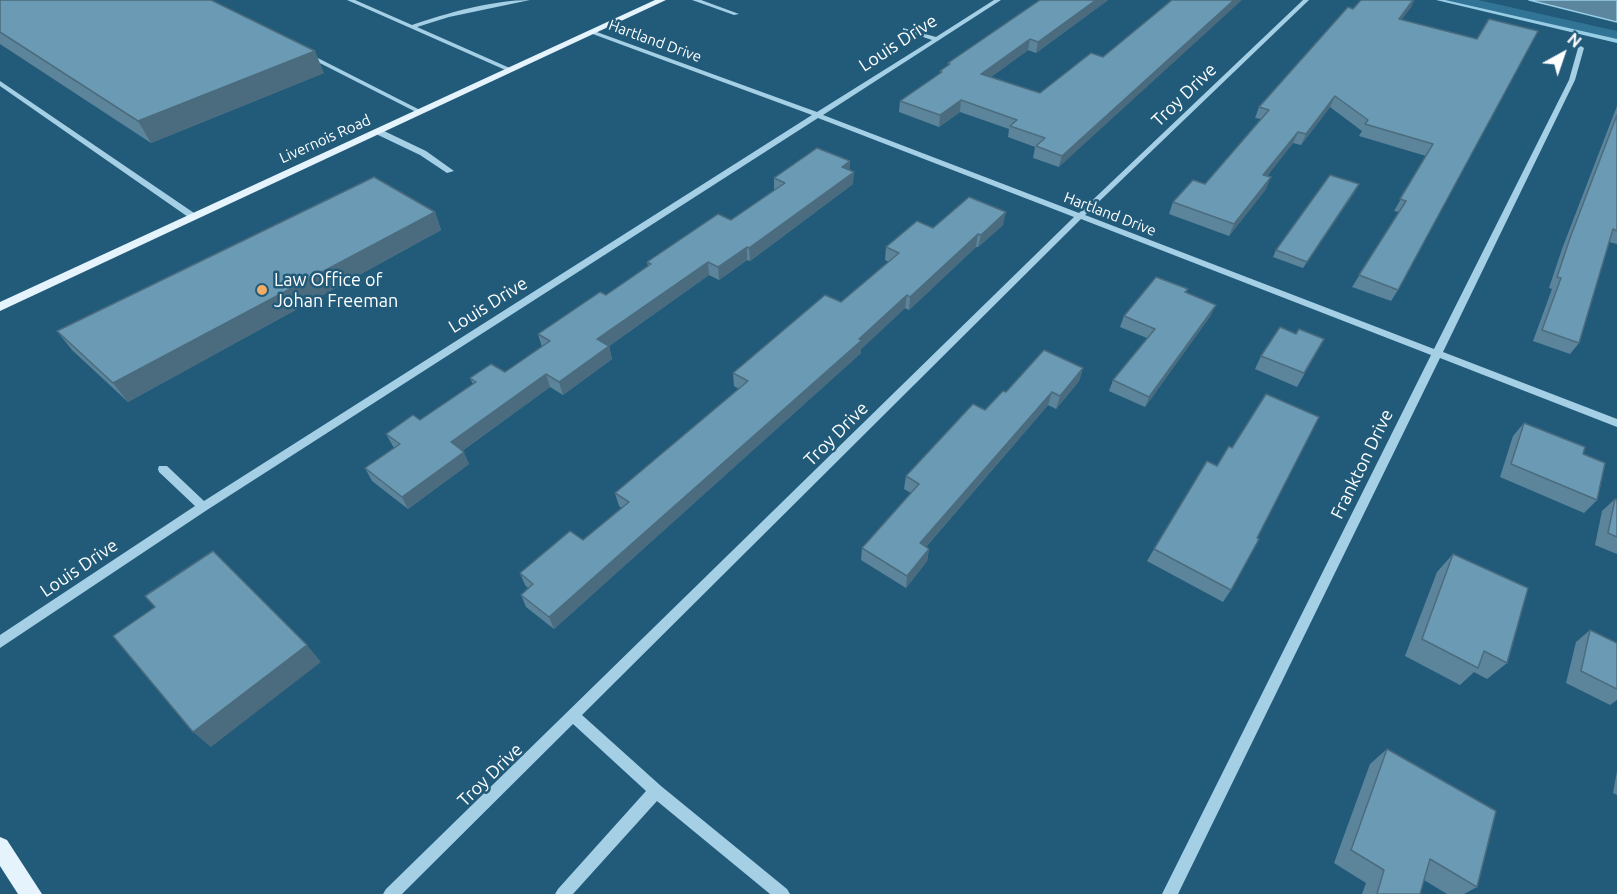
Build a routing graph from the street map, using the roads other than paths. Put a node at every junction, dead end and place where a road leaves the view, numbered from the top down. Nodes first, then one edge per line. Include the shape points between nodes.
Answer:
1 (350, 0) edge
2 (527, 0) edge
3 (662, 0) edge
4 (695, 0) edge
5 (998, 0) edge
6 (1306, 0) edge
7 (736, 14) dead end
8 (412, 27) junction
9 (905, 29) dead end
10 (592, 32) junction
11 (936, 39) junction
12 (1581, 48) dead end
13 (299, 51) edge
14 (510, 70) junction
15 (0, 83) edge
16 (420, 112) junction
17 (819, 116) junction
18 (379, 132) junction
19 (450, 171) dead end
20 (194, 217) junction
21 (1080, 217) junction
22 (0, 307) edge
23 (1436, 353) junction
24 (1617, 423) edge
25 (163, 469) dead end
26 (203, 507) junction
27 (0, 642) edge
28 (574, 716) junction
29 (656, 791) junction
30 (0, 848) edge
31 (31, 894) edge
32 (391, 894) edge
33 (563, 894) edge
34 (782, 894) edge
35 (1170, 894) edge

1 - 8 street
2 - 8 street via 448,15
3 - 10 main road, Livernois Road
4 - 7 street
5 - 11 street, Louis Drive
6 - 21 street, Troy Drive
8 - 14 street
9 - 11 street
10 - 14 main road, Livernois Road
10 - 17 street, Hartland Drive
11 - 17 street, Louis Drive
12 - 23 street, Frankton Drive via 1572,80
13 - 16 street
14 - 16 main road, Livernois Road
15 - 20 street
16 - 18 main road, Livernois Road
17 - 21 street, Hartland Drive
17 - 26 street, Louis Drive
18 - 19 street
18 - 20 main road, Livernois Road
20 - 22 main road, Livernois Road
21 - 23 street, Hartland Drive
21 - 28 street, Troy Drive
23 - 24 street, Hartland Drive
23 - 35 street, Frankton Drive
25 - 26 street
26 - 27 street, Louis Drive
28 - 29 street
28 - 32 street, Troy Drive
29 - 33 street
29 - 34 street
30 - 31 main road

